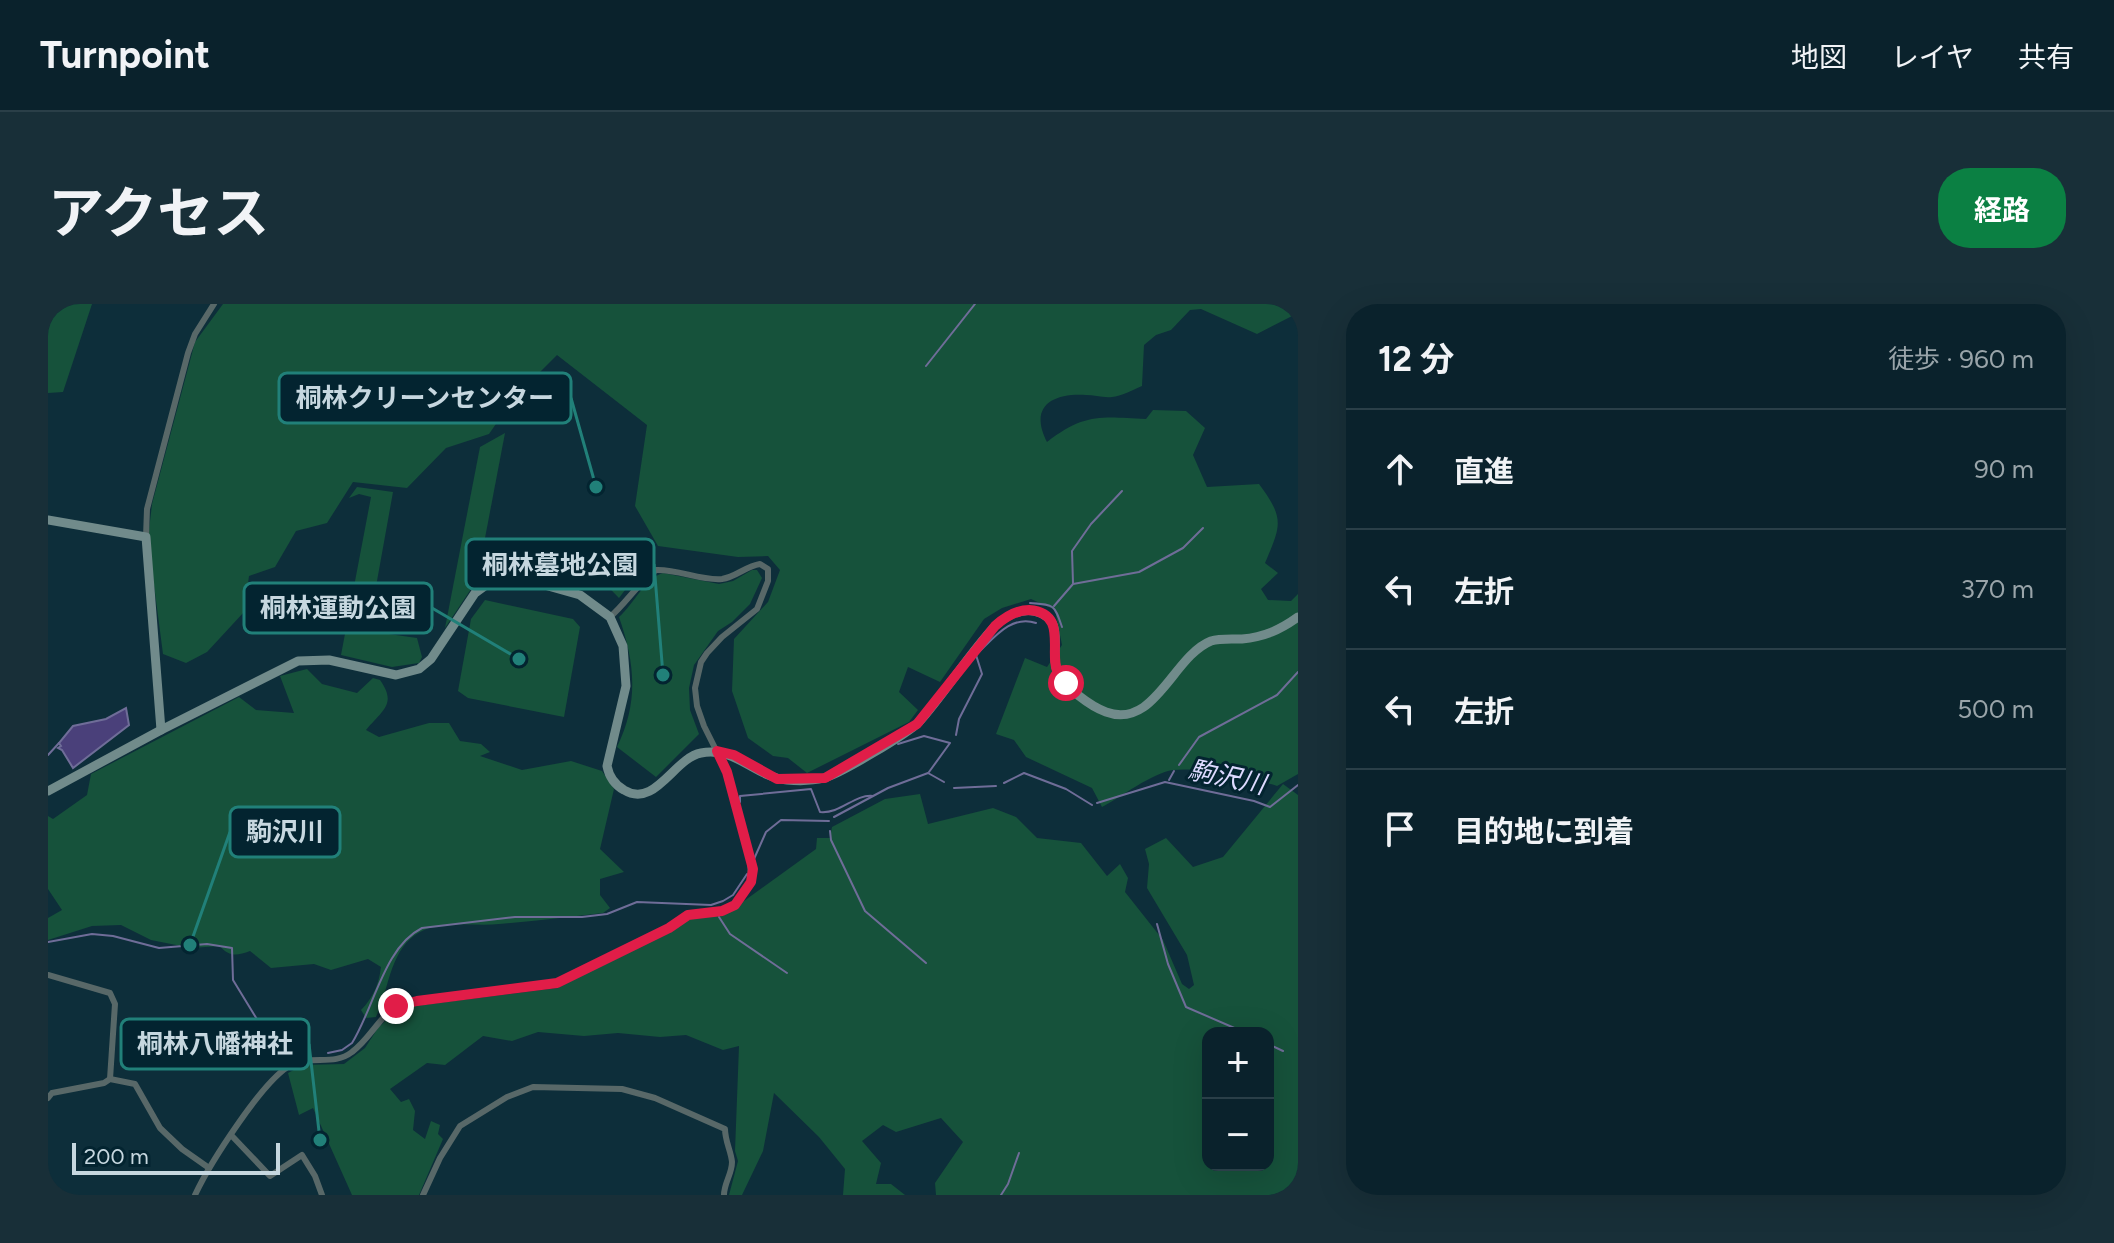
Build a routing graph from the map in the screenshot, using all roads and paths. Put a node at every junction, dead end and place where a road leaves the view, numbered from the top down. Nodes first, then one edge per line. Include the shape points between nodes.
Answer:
1 (214, 304) edge
2 (48, 520) edge
3 (146, 537) junction
4 (610, 617) junction
5 (1298, 617) edge
6 (161, 730) junction
7 (717, 751) junction
8 (48, 791) edge
9 (48, 975) edge
10 (110, 1079) junction
11 (48, 1098) edge
12 (232, 1136) junction
13 (209, 1168) junction
14 (195, 1195) edge
15 (322, 1195) edge
16 (423, 1195) edge
17 (724, 1195) edge

1 - 3 street via 188,353 147,509
2 - 3 street
3 - 6 street
4 - 6 street via 580,595 502,580 475,593 419,669 396,675 329,660 298,661
4 - 7 street via 626,664 623,703 608,755 613,780 631,793 645,793 689,757
4 - 7 street via 656,570 720,579 760,564 768,569 757,609 701,662 697,706
5 - 7 street via 1265,636 1213,640 1187,659 1147,705 1122,714 1087,701 1066,683 1058,673 1050,620 1027,610 995,626 917,724 825,778 777,779
6 - 8 street
7 - 12 street via 753,869 751,882 735,905 688,915 557,983 399,1005 344,1058 304,1060 281,1071
9 - 10 street via 110,993 115,1004
10 - 11 street
10 - 13 street via 135,1084 160,1128
12 - 13 street
12 - 15 street via 268,1176 302,1155
13 - 14 street
16 - 17 street via 451,1138 469,1118 525,1089 572,1086 646,1095 725,1129 732,1162

